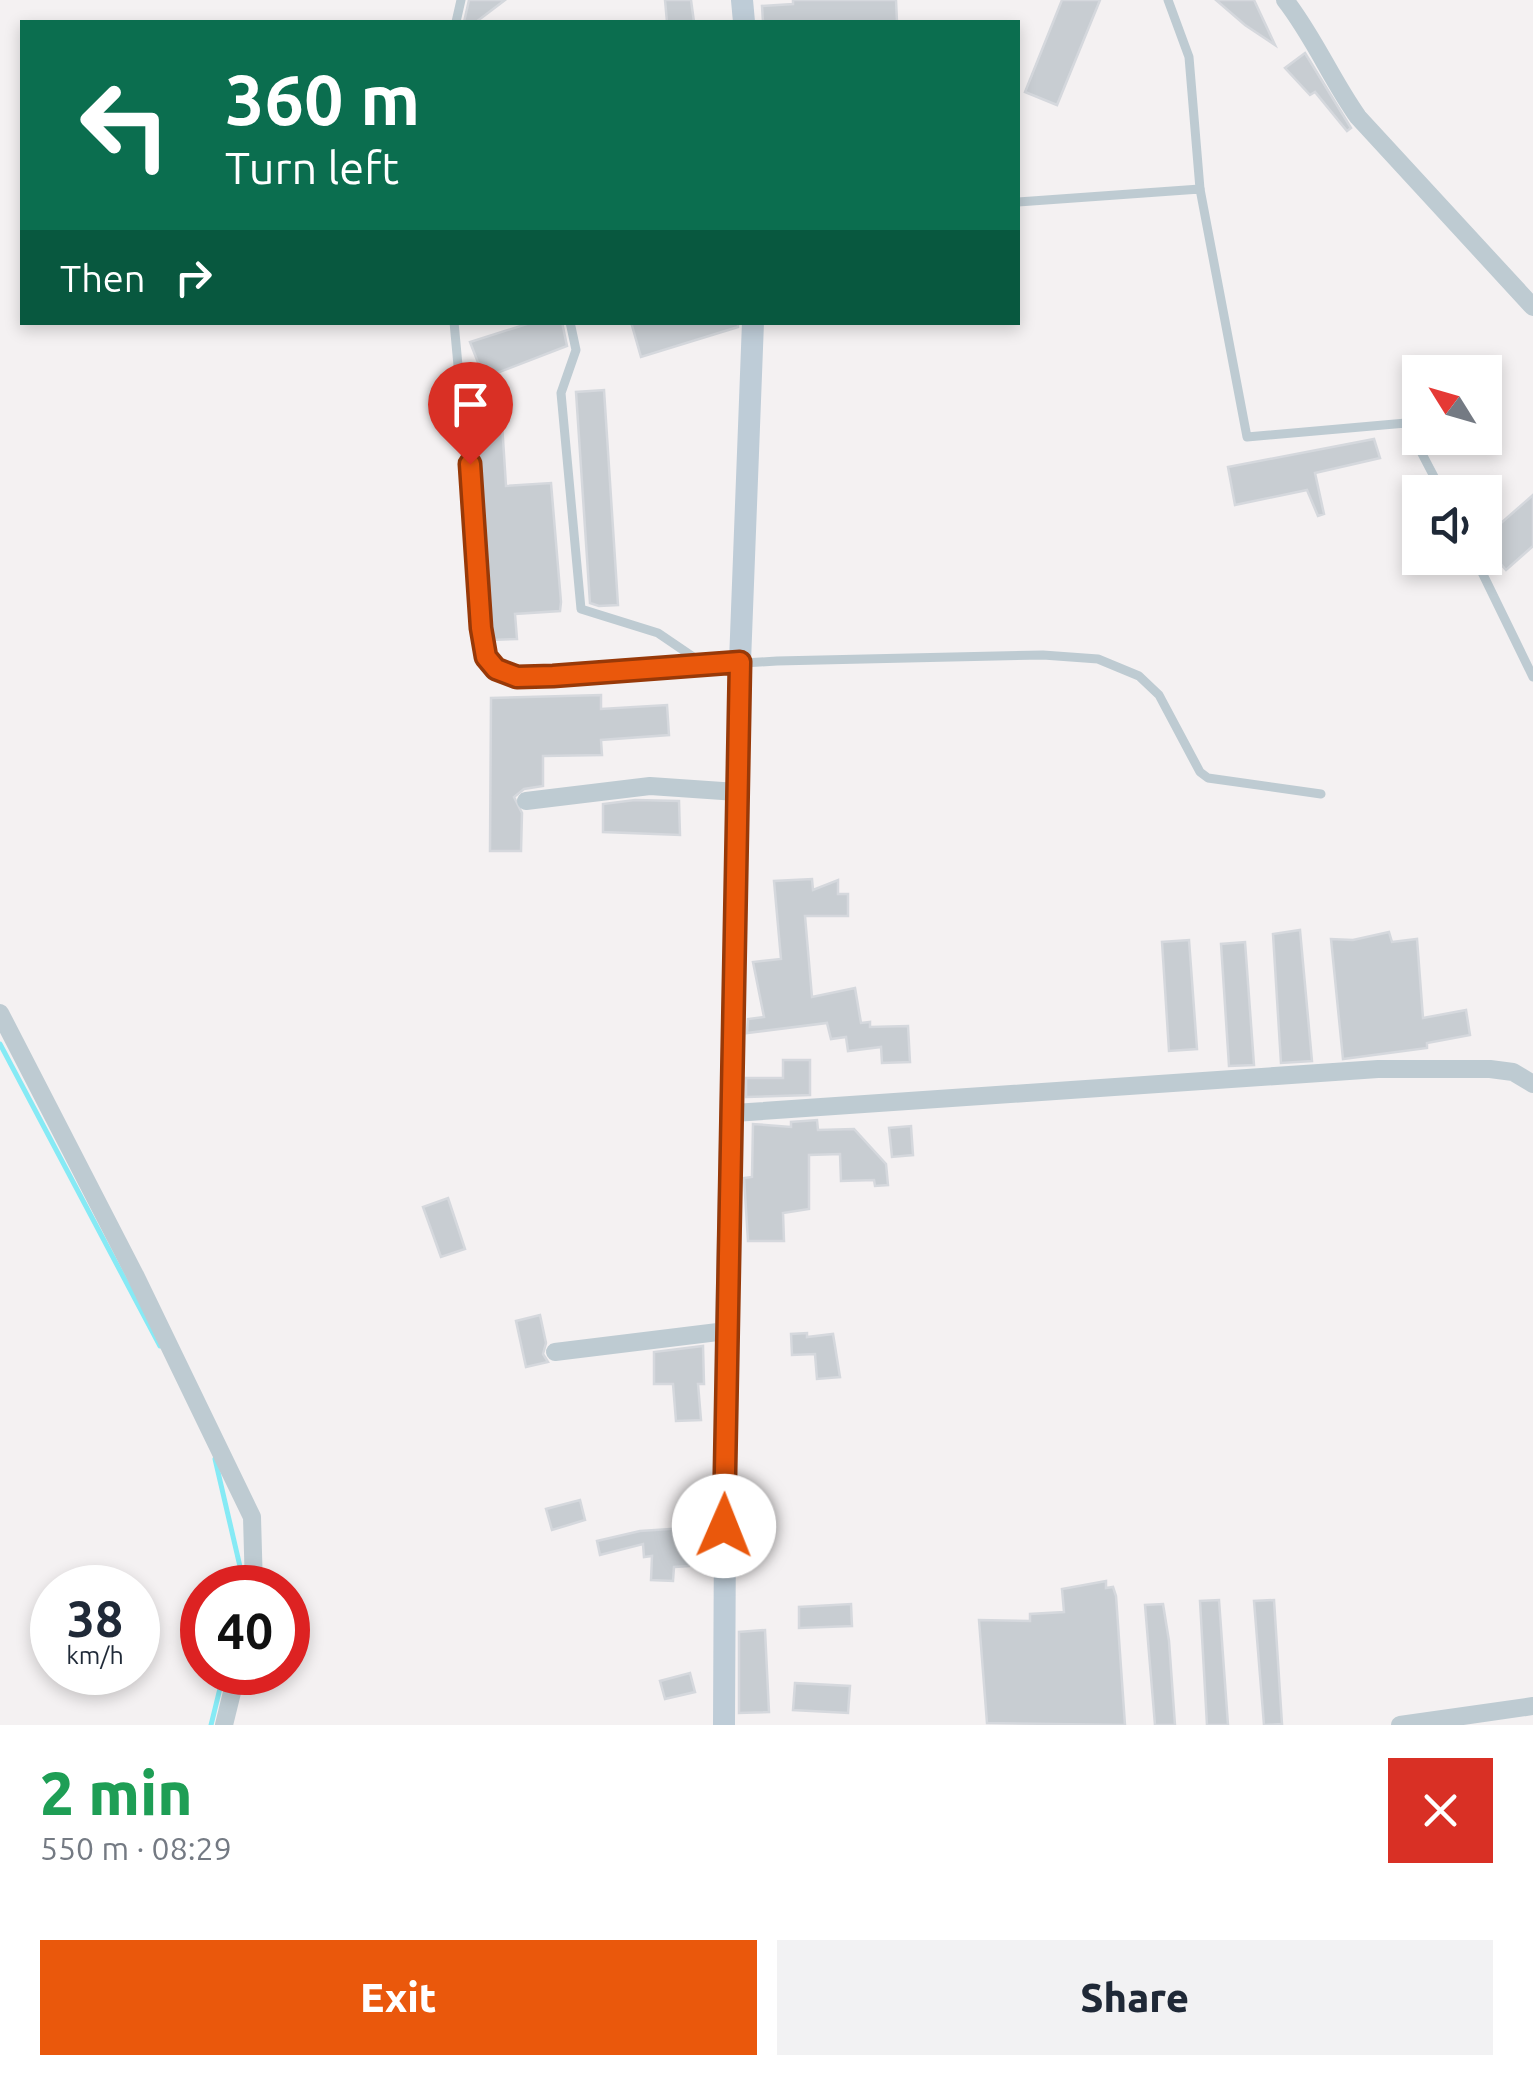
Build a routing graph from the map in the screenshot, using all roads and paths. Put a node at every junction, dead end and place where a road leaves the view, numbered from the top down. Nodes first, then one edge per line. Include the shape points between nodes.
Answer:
1 (1168, 0) edge
2 (1285, 0) edge
3 (1200, 189) junction
4 (1020, 202) edge
5 (1533, 307) edge
6 (454, 325) edge
7 (571, 325) edge
8 (754, 325) edge
9 (1433, 475) edge
10 (1483, 575) edge
11 (740, 662) junction
12 (705, 664) junction
13 (1533, 677) edge
14 (737, 792) junction
15 (1321, 794) dead end
16 (526, 801) dead end
17 (0, 1013) edge
18 (1533, 1070) edge
19 (1513, 1072) junction
20 (1533, 1084) edge
21 (734, 1113) junction
22 (726, 1331) junction
23 (555, 1352) dead end
24 (253, 1565) edge
25 (231, 1695) edge
26 (1533, 1706) edge
27 (224, 1725) edge
28 (724, 1725) edge
29 (1400, 1725) edge

1 - 3 lane via 1189,57
2 - 5 street via 1358,117
3 - 4 lane
3 - 9 lane via 1246,436 1406,423
6 - 12 lane via 481,628 492,665 517,677
7 - 12 lane via 576,350 561,393 581,608 658,633
8 - 11 street
10 - 13 lane
11 - 12 lane
11 - 14 street
11 - 15 lane via 1043,655 1118,663 1159,695 1208,778
14 - 16 street via 650,786
14 - 21 street
17 - 24 street via 252,1516
18 - 19 lane
19 - 20 street
19 - 21 street via 1378,1069
21 - 22 street
22 - 23 street
22 - 28 street
25 - 27 street
26 - 29 street

